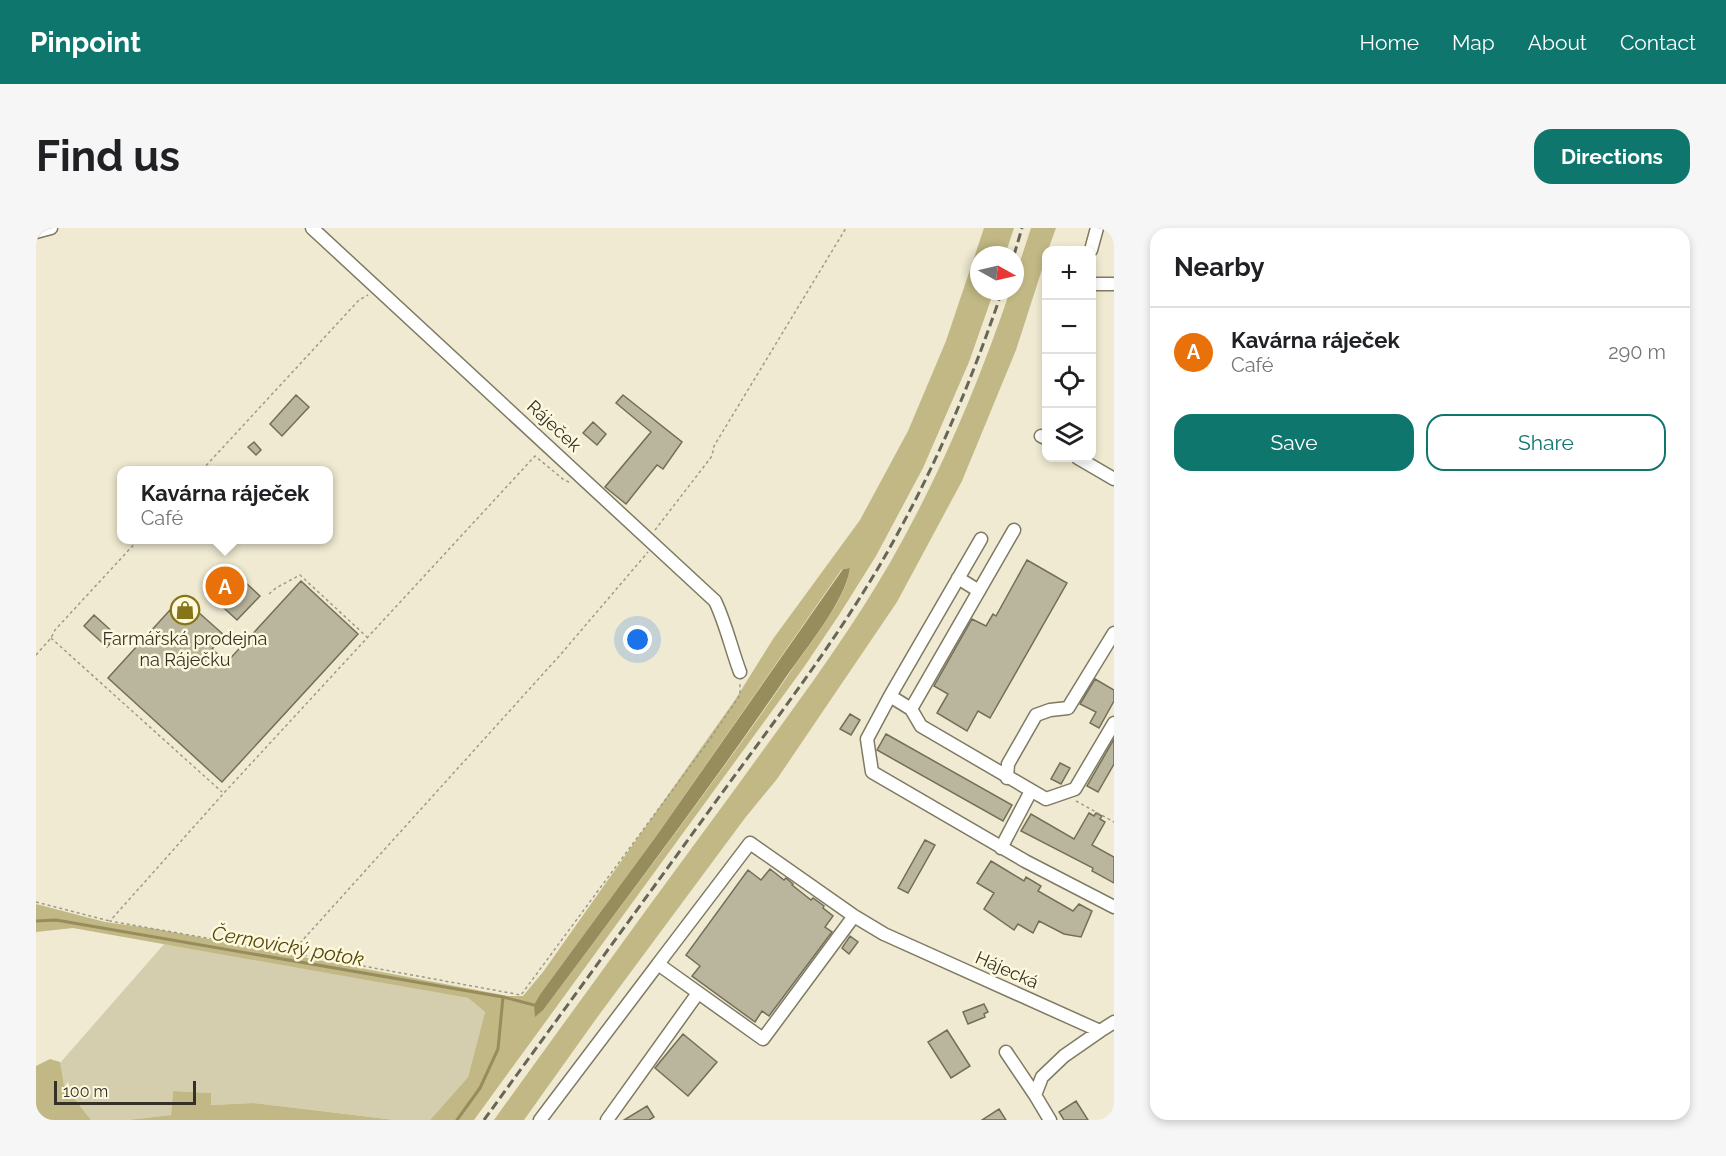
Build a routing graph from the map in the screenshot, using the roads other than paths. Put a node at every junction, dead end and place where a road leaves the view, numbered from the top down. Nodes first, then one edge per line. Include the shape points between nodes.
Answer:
1 (51, 228) edge
2 (312, 228) edge
3 (1098, 228) edge
4 (36, 232) edge
5 (1092, 246) edge
6 (1096, 284) edge
7 (1114, 284) edge
8 (1085, 462) edge
9 (1114, 479) edge
10 (1014, 530) dead end
11 (981, 539) dead end
12 (958, 578) junction
13 (979, 591) junction
14 (1114, 633) edge
15 (740, 672) dead end
16 (890, 696) junction
17 (911, 709) junction
18 (1114, 723) edge
19 (1007, 778) junction
20 (1030, 791) junction
21 (1001, 848) junction
22 (1114, 907) edge
23 (854, 916) junction
24 (658, 964) junction
25 (698, 993) junction
26 (1114, 1022) edge
27 (1100, 1031) junction
28 (1006, 1052) dead end
29 (1035, 1095) junction
30 (540, 1120) edge
31 (607, 1120) edge
32 (1050, 1120) edge

1 - 4 street
2 - 15 street, Ráječek via 715,601
3 - 5 street
6 - 7 street
8 - 9 street
10 - 13 street
11 - 12 street
12 - 13 street
12 - 16 street
13 - 17 street
14 - 19 street via 1068,708 1036,715 1008,764
16 - 17 street
16 - 21 street via 867,739 872,772
17 - 19 street via 921,726
18 - 20 street via 1075,789 1046,799
19 - 20 street
20 - 21 street
21 - 22 street
23 - 24 street, Hájecká via 750,843
23 - 25 street via 763,1039
23 - 27 street, Hájecká
24 - 25 street
24 - 30 street
25 - 31 street
26 - 27 street
27 - 29 street via 1042,1077
28 - 29 street
29 - 32 street

